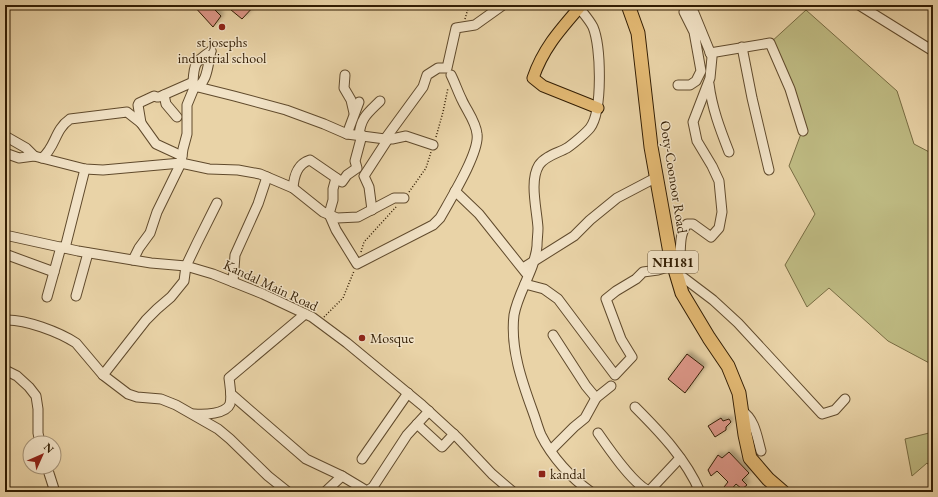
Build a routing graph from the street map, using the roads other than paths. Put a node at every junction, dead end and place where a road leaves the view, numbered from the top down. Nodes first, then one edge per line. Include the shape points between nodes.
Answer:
1 (503, 5) edge
2 (628, 5) edge
3 (688, 5) edge
4 (859, 5) edge
5 (578, 6) edge
6 (742, 47) junction
7 (933, 51) edge
8 (710, 52) junction
9 (345, 75) dead end
10 (451, 75) road end
11 (708, 82) junction
12 (678, 85) dead end
13 (195, 86) junction
14 (164, 95) junction
15 (380, 101) dead end
16 (359, 102) dead end
17 (598, 108) junction
18 (354, 114) junction
19 (177, 117) dead end
20 (141, 122) junction
21 (802, 131) dead end
22 (346, 134) junction
23 (360, 135) junction
24 (5, 136) edge
25 (386, 139) junction
26 (433, 145) road end
27 (729, 152) dead end
28 (5, 153) edge
29 (38, 157) junction
30 (181, 160) junction
31 (85, 168) junction
32 (769, 170) dead end
33 (268, 177) junction
34 (656, 177) junction
35 (336, 178) junction
36 (294, 188) junction
37 (454, 191) junction
38 (404, 198) road end
39 (217, 203) dead end
40 (372, 210) junction
41 (329, 214) junction
42 (5, 235) edge
43 (63, 248) junction
44 (88, 253) junction
45 (5, 254) edge
46 (133, 260) junction
47 (532, 263) junction
48 (186, 266) junction
49 (675, 269) junction
50 (54, 272) junction
51 (525, 276) junction
52 (233, 282) junction
53 (47, 296) dead end
54 (76, 296) dead end
55 (305, 314) junction
56 (5, 320) edge
57 (553, 335) dead end
58 (5, 370) edge
59 (103, 375) junction
60 (611, 386) dead end
61 (408, 393) junction
62 (230, 394) junction
63 (596, 398) junction
64 (845, 399) dead end
65 (635, 407) dead end
66 (429, 411) junction
67 (742, 411) junction
68 (191, 414) junction
69 (417, 424) junction
70 (598, 433) dead end
71 (454, 434) junction
72 (38, 435) edge
73 (551, 450) junction
74 (761, 451) dead end
75 (680, 458) junction
76 (362, 460) dead end
77 (50, 475) edge
78 (342, 476) junction
79 (56, 492) edge
80 (288, 492) edge
81 (325, 492) edge
82 (512, 492) edge
83 (590, 492) edge
84 (700, 492) edge
85 (783, 492) edge

1 - 25 street via 475,25 456,28 447,68 438,68 428,75 423,87
2 - 34 highway, Ooty-Coonoor Road / NH181 via 638,33
3 - 8 street via 694,13
3 - 12 street via 684,12 694,32 701,71 690,86
4 - 7 street
5 - 17 street via 592,26 597,39
5 - 17 main road via 553,37 533,78 543,86
6 - 8 street
6 - 21 street via 770,43 790,89
6 - 32 street
8 - 11 street via 712,57
9 - 18 street via 344,88 351,100
10 - 37 street via 478,134 477,145
11 - 27 street via 713,108
11 - 49 street via 693,122 697,141 719,181 722,212 719,228 711,237 693,224 687,224 683,229 680,244 679,267
13 - 14 street
13 - 22 street via 286,110
13 - 30 street via 187,105 188,134
14 - 19 street via 166,104
14 - 20 street via 154,96 139,103
15 - 23 street via 360,124
16 - 18 street
17 - 47 street via 591,128 539,166 535,178 534,198 538,228
18 - 22 street
20 - 29 street via 127,112 70,119 63,124 49,153
20 - 30 street via 156,144
22 - 23 street
23 - 25 street
23 - 35 street via 354,161 357,168 342,182
24 - 29 street
25 - 26 street via 406,136
25 - 40 street via 364,176 369,187
28 - 29 street via 18,158
29 - 31 street
30 - 31 street via 103,170
30 - 33 street via 209,169 238,170
30 - 46 street via 150,233
31 - 43 street
33 - 36 street
33 - 52 street via 235,255
34 - 47 street via 617,198 574,236
34 - 49 highway, Ooty-Coonoor Road / NH181
35 - 36 street via 310,160 296,172
35 - 41 street
36 - 41 street via 308,201
37 - 41 street via 440,218 433,225 357,264
37 - 51 street via 479,214
38 - 40 street via 394,198
39 - 48 street
40 - 41 street via 358,217 337,218
42 - 43 street, Kandal Main Road
43 - 44 street, Kandal Main Road
43 - 50 street
44 - 46 street, Kandal Main Road
44 - 54 street
45 - 50 street
46 - 48 street, Kandal Main Road
47 - 51 street
48 - 52 street, Kandal Main Road
48 - 59 street via 184,281 178,290 146,320
49 - 51 street via 643,272 606,299 621,339 632,357 615,374 558,299
49 - 64 street via 738,323 822,414 836,410
49 - 67 highway, Ooty-Coonoor Road / NH181 via 682,294 728,366 740,393
50 - 53 street
51 - 73 street via 514,314 515,352 541,435
52 - 55 street, Kandal Main Road
55 - 61 street, Kandal Main Road via 347,342
55 - 62 street via 229,378
56 - 59 street via 21,321 76,343
57 - 63 street
58 - 72 street via 17,376 36,396
59 - 68 street via 128,394 161,399
60 - 63 street
61 - 66 street, Kandal Main Road
61 - 76 street
62 - 68 street via 227,408 217,413
62 - 78 street via 306,459
63 - 73 street via 584,418
65 - 75 street via 661,433
66 - 69 street
66 - 71 street, Kandal Main Road
67 - 74 street via 748,414 753,423
67 - 85 highway, Ooty-Coonoor Road / NH181 via 750,458
68 - 80 street via 218,429
69 - 71 street via 442,447
69 - 78 street via 373,487 367,491
70 - 75 street via 618,460 647,490 651,489
71 - 82 street, Kandal Main Road
73 - 83 street via 558,461
75 - 84 street
77 - 79 street
78 - 81 street

